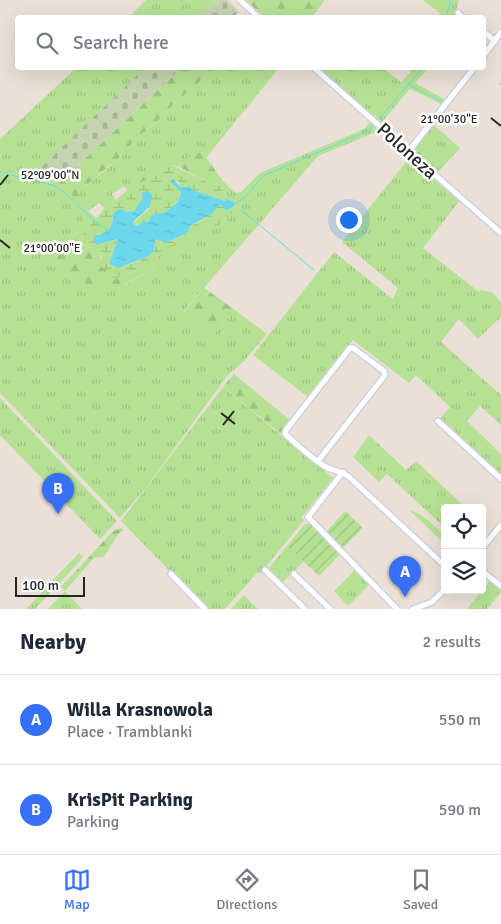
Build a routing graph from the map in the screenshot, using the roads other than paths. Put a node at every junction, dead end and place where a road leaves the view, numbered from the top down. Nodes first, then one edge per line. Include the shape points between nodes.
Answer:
1 (240, 0) edge
2 (458, 13) dead end
3 (255, 15) edge
4 (460, 15) edge
5 (501, 32) edge
6 (486, 34) edge
7 (495, 41) junction
8 (486, 53) edge
9 (316, 70) edge
10 (472, 70) edge
11 (410, 153) junction
12 (501, 233) edge
13 (438, 421) dead end
14 (318, 460) junction
15 (343, 472) junction
16 (501, 479) edge
17 (501, 526) edge
18 (486, 543) edge
19 (441, 562) edge
20 (265, 570) dead end
21 (171, 574) dead end
22 (294, 574) dead end
23 (486, 574) edge
24 (501, 586) edge
25 (441, 593) edge
26 (205, 609) edge
27 (305, 609) edge
28 (330, 609) edge
29 (397, 609) edge
30 (414, 609) edge

1 - 3 street
2 - 4 street
5 - 7 street
6 - 7 street
7 - 8 street
9 - 11 street, Poloneza
10 - 11 street
11 - 12 street, Poloneza
13 - 16 street
14 - 14 street via 285,432 350,348 354,348 385,374
14 - 15 street via 326,467
15 - 19 street
15 - 29 street via 308,517
17 - 18 street
20 - 27 street
21 - 26 street
22 - 28 street
23 - 24 street
25 - 30 street via 432,602

